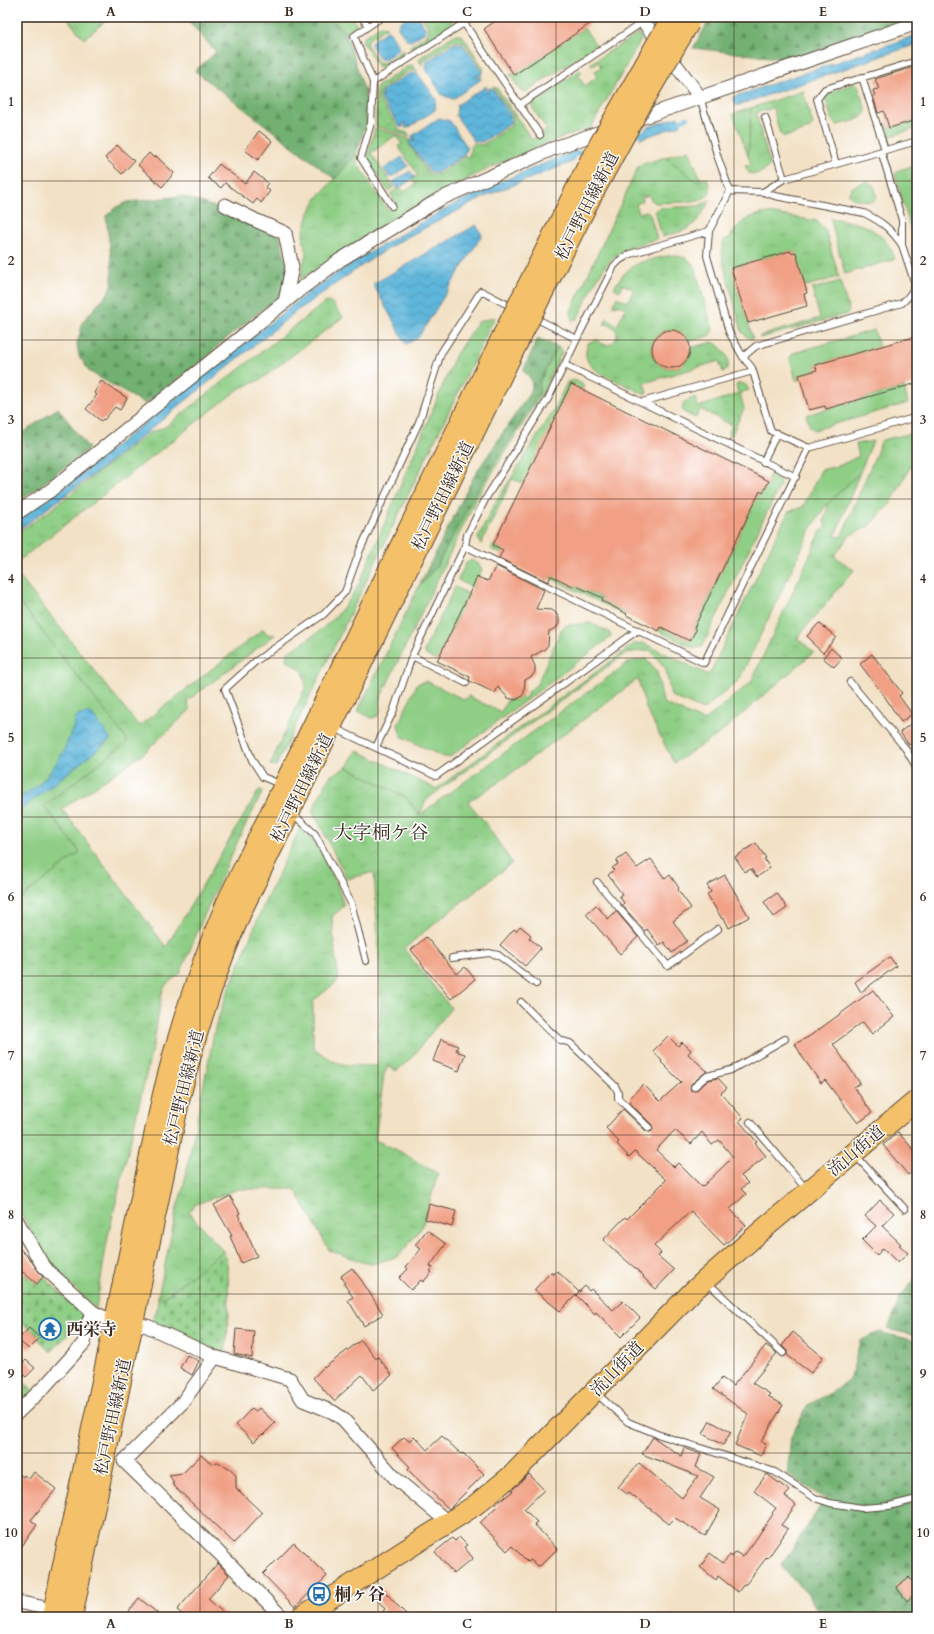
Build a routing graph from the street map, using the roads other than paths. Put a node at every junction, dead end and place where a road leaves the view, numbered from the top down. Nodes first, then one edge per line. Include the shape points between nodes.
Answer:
1 (362, 17) edge
2 (382, 17) edge
3 (460, 17) edge
4 (684, 19) edge
5 (642, 20) edge
6 (464, 23) junction
7 (917, 23) edge
8 (368, 26) junction
9 (917, 61) edge
10 (862, 78) junction
11 (373, 82) junction
12 (700, 97) junction
13 (519, 105) junction
14 (765, 117) dead end
15 (540, 136) dead end
16 (917, 141) edge
17 (883, 151) junction
18 (836, 164) junction
19 (784, 179) junction
20 (730, 191) junction
21 (763, 192) junction
22 (225, 204) dead end
23 (392, 206) dead end
24 (709, 231) junction
25 (902, 245) junction
26 (285, 302) junction
27 (576, 339) junction
28 (743, 357) junction
29 (565, 365) junction
30 (753, 371) junction
31 (642, 402) junction
32 (917, 417) edge
33 (777, 433) junction
34 (809, 448) junction
35 (763, 462) junction
36 (796, 477) junction
37 (17, 513) edge
38 (465, 546) junction
39 (638, 630) junction
40 (412, 656) junction
41 (850, 682) dead end
42 (466, 683) dead end
43 (324, 723) junction
44 (376, 747) junction
45 (917, 768) edge
46 (283, 786) junction
47 (290, 811) junction
48 (597, 882) dead end
49 (718, 929) dead end
50 (452, 958) dead end
51 (366, 961) dead end
52 (536, 984) dead end
53 (521, 1002) dead end
54 (786, 1038) dead end
55 (694, 1087) dead end
56 (917, 1100) edge
57 (750, 1122) dead end
58 (649, 1128) dead end
59 (853, 1153) junction
60 (808, 1191) junction
61 (905, 1209) dead end
62 (17, 1221) edge
63 (705, 1280) junction
64 (93, 1312) junction
65 (124, 1320) junction
66 (783, 1353) dead end
67 (215, 1357) junction
68 (595, 1392) junction
69 (17, 1413) edge
70 (917, 1499) edge
71 (449, 1523) junction
72 (17, 1602) edge
73 (47, 1612) edge
74 (72, 1617) edge
75 (282, 1617) edge
76 (301, 1617) edge

1 - 8 lane
2 - 8 lane
3 - 6 lane
4 - 43 main road, 松戸野田線新道, bridge via 591,159 510,340
5 - 12 street
5 - 13 lane
6 - 11 lane
6 - 13 lane
7 - 12 street
8 - 11 lane via 354,36
9 - 10 lane
10 - 17 lane
10 - 18 lane via 825,89 817,99
11 - 23 lane via 372,123 361,158
12 - 20 lane
12 - 26 street via 552,149 440,199 340,260
13 - 15 lane
14 - 19 lane
16 - 17 lane
17 - 18 lane
17 - 25 lane via 902,220
18 - 19 lane
19 - 21 lane
20 - 21 lane
20 - 24 lane
21 - 25 lane via 864,213 892,231
22 - 26 street via 285,233 292,267
24 - 27 lane via 630,254 620,260 608,275
24 - 28 lane via 707,256 729,332
25 - 28 lane via 914,284 913,290 902,303 756,346
26 - 37 street via 51,490
27 - 29 lane
27 - 46 lane via 480,291 441,353 419,422 360,550 345,592 324,614 256,661 225,689 252,760 263,777
28 - 30 lane
29 - 31 lane
29 - 38 lane via 548,399 486,498 467,535
30 - 31 lane
30 - 33 lane via 771,431
31 - 35 lane
32 - 34 lane
33 - 34 lane
33 - 35 lane
34 - 36 lane
35 - 36 lane
36 - 39 lane via 704,663
38 - 39 lane
38 - 40 lane
39 - 44 lane via 436,776
40 - 42 lane
40 - 44 lane via 393,712
41 - 45 lane via 905,748
43 - 44 lane
43 - 46 main road, 松戸野田線新道
43 - 47 main road, 松戸野田線新道
46 - 65 main road, 松戸野田線新道 via 210,941 182,1022 163,1094
47 - 51 lane via 315,834 351,903
47 - 65 main road, 松戸野田線新道 via 224,950 198,1030
48 - 49 lane via 668,966
50 - 52 lane via 489,953 498,955
53 - 58 lane via 551,1032 560,1040 570,1043 615,1086 618,1098
54 - 55 lane via 731,1070 707,1076
56 - 59 main road, 流山街道
57 - 60 lane
59 - 60 main road, 流山街道
59 - 61 lane
60 - 63 main road, 流山街道
62 - 64 street via 48,1271
63 - 66 lane
63 - 68 main road, 流山街道
64 - 65 street via 103,1317
64 - 69 street via 84,1343
65 - 67 street via 146,1326
65 - 73 main road, 松戸野田線新道
65 - 74 main road, 松戸野田線新道
67 - 71 street via 290,1379 303,1400 333,1412 343,1419 396,1479
67 - 75 street via 182,1403 124,1461
68 - 70 lane via 628,1422 657,1434 775,1472 815,1498 830,1503 862,1508 889,1506
68 - 71 main road, 流山街道 via 512,1476
71 - 76 main road, 流山街道
72 - 73 street

